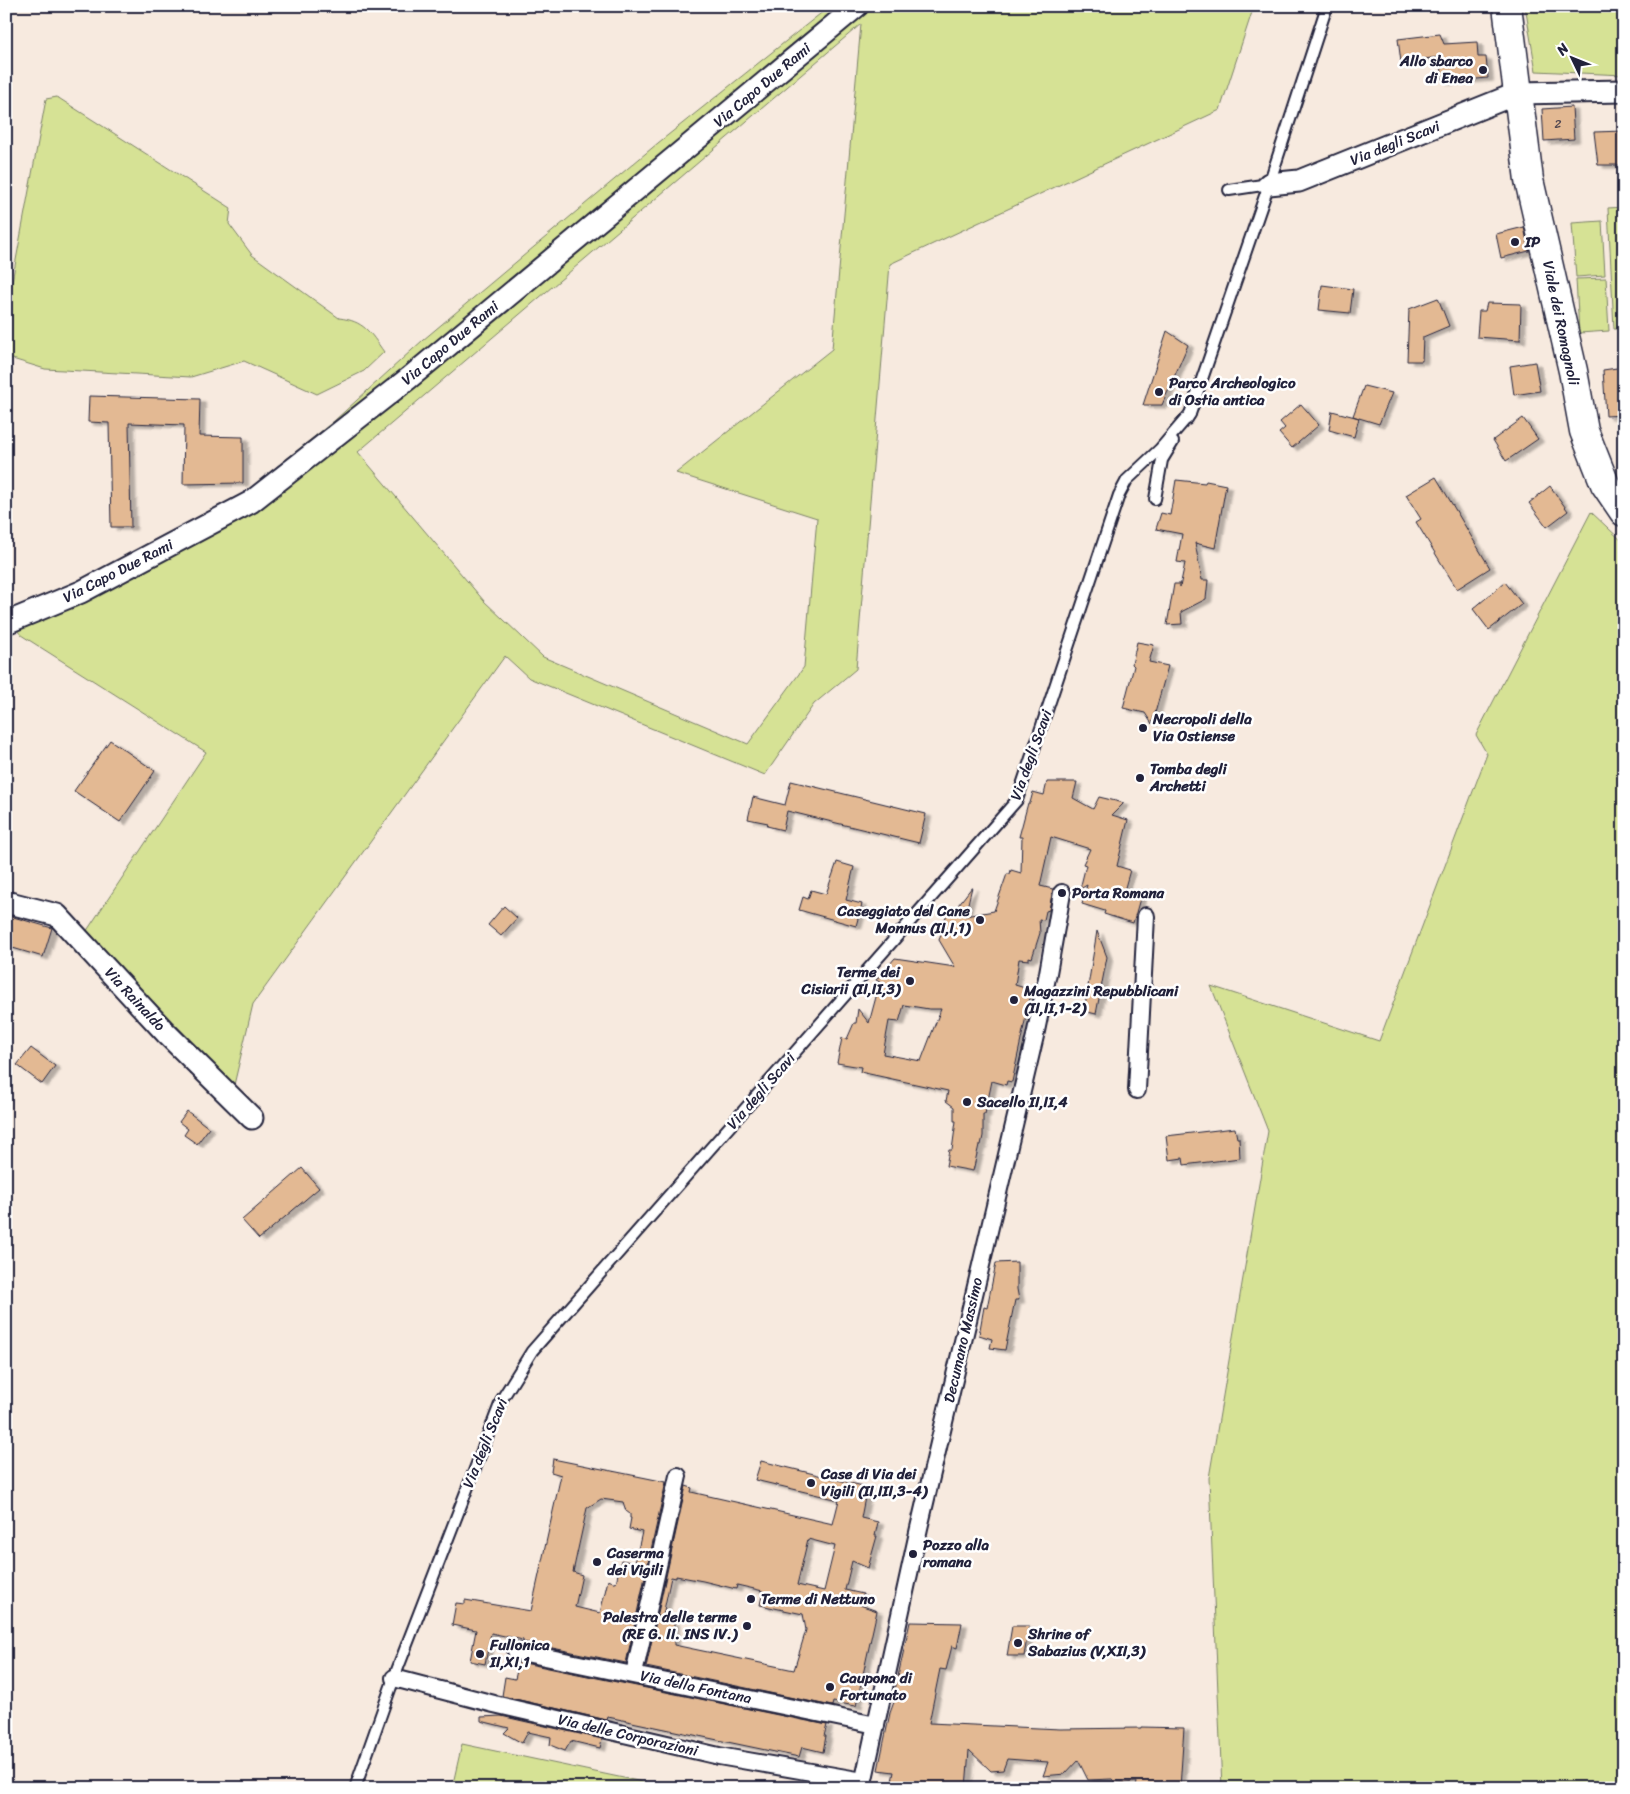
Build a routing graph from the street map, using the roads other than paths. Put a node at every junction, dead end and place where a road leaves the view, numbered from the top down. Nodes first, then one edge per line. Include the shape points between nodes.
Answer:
1 (857, 6) edge
2 (1327, 6) edge
3 (1508, 6) edge
4 (1624, 90) edge
5 (1518, 93) junction
6 (1269, 184) junction
7 (1229, 190) dead end
8 (1190, 414) junction
9 (1155, 499) dead end
10 (1624, 512) edge
11 (6, 623) edge
12 (1062, 892) dead end
13 (6, 902) edge
14 (1146, 916) dead end
15 (1137, 1090) dead end
16 (252, 1118) dead end
17 (678, 1476) dead end
18 (516, 1651) dead end
19 (634, 1674) junction
20 (394, 1678) junction
21 (876, 1725) junction
22 (863, 1784) edge
23 (355, 1788) edge

1 - 11 street, Via Capo Due Rami via 409,378 251,502 82,592
2 - 6 lane, Via degli Scavi
3 - 5 main road, Viale dei Romagnoli
4 - 5 street
5 - 6 street, Via degli Scavi via 1299,181
5 - 10 main road, Viale dei Romagnoli via 1531,190 1584,431 1604,484
6 - 7 lane
6 - 8 lane, Via degli Scavi
8 - 9 lane, Via degli Scavi via 1162,460
8 - 20 lane, Via degli Scavi via 1127,480 1119,495 1017,800 532,1351 502,1399
12 - 21 street, Decumano Massimo via 1034,1036
13 - 16 street, Via Rainaldo via 56,915 166,1033
14 - 15 street
17 - 19 street
18 - 19 street, Via della Fontana
19 - 21 street, Via della Fontana
20 - 22 street, Via delle Corporazioni via 719,1756
20 - 23 lane, Via degli Scavi
21 - 22 street, Decumano Massimo

